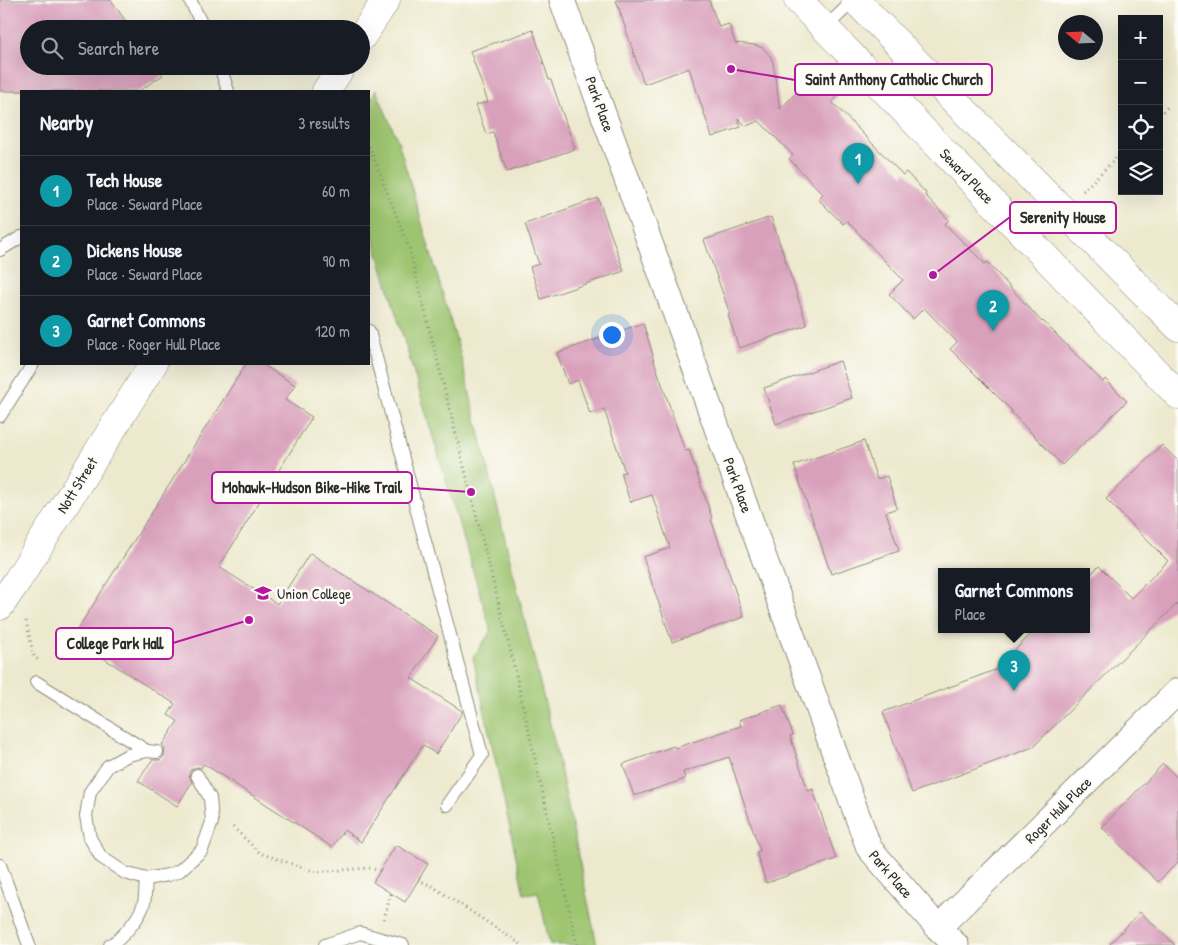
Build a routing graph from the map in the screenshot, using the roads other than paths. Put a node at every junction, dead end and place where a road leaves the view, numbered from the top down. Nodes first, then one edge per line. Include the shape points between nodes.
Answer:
1 (190, 0) edge
2 (386, 0) edge
3 (562, 0) edge
4 (798, 0) edge
5 (855, 0) edge
6 (200, 20) edge
7 (370, 24) edge
8 (825, 28) junction
9 (223, 75) edge
10 (336, 75) edge
11 (228, 90) edge
12 (327, 90) edge
13 (20, 238) edge
14 (0, 250) edge
15 (1178, 327) edge
16 (370, 335) edge
17 (32, 365) edge
18 (152, 365) edge
19 (1178, 395) edge
20 (0, 416) edge
21 (0, 606) edge
22 (36, 682) dead end
23 (1178, 691) edge
24 (196, 775) dead end
25 (447, 804) dead end
26 (0, 865) edge
27 (146, 879) junction
28 (938, 928) junction
29 (29, 945) edge
30 (110, 945) edge
31 (325, 945) edge
32 (403, 945) edge
33 (956, 945) edge

1 - 6 lane
2 - 7 street
3 - 28 street, Park Place via 868,848
4 - 8 street, Seward Place
5 - 8 lane
5 - 15 street
8 - 19 street, Seward Place
9 - 11 lane
10 - 12 street
13 - 14 lane
16 - 25 lane via 482,755
17 - 20 lane
18 - 21 street, Nott Street
22 - 27 lane via 152,752 128,755 108,766 90,792 86,816 90,838 101,857 124,874
23 - 28 street, Roger Hull Place
24 - 27 lane via 210,798 212,822 202,850 179,871
26 - 29 lane
27 - 30 lane via 143,906 131,926
28 - 33 street, Park Place
31 - 32 lane via 360,932

